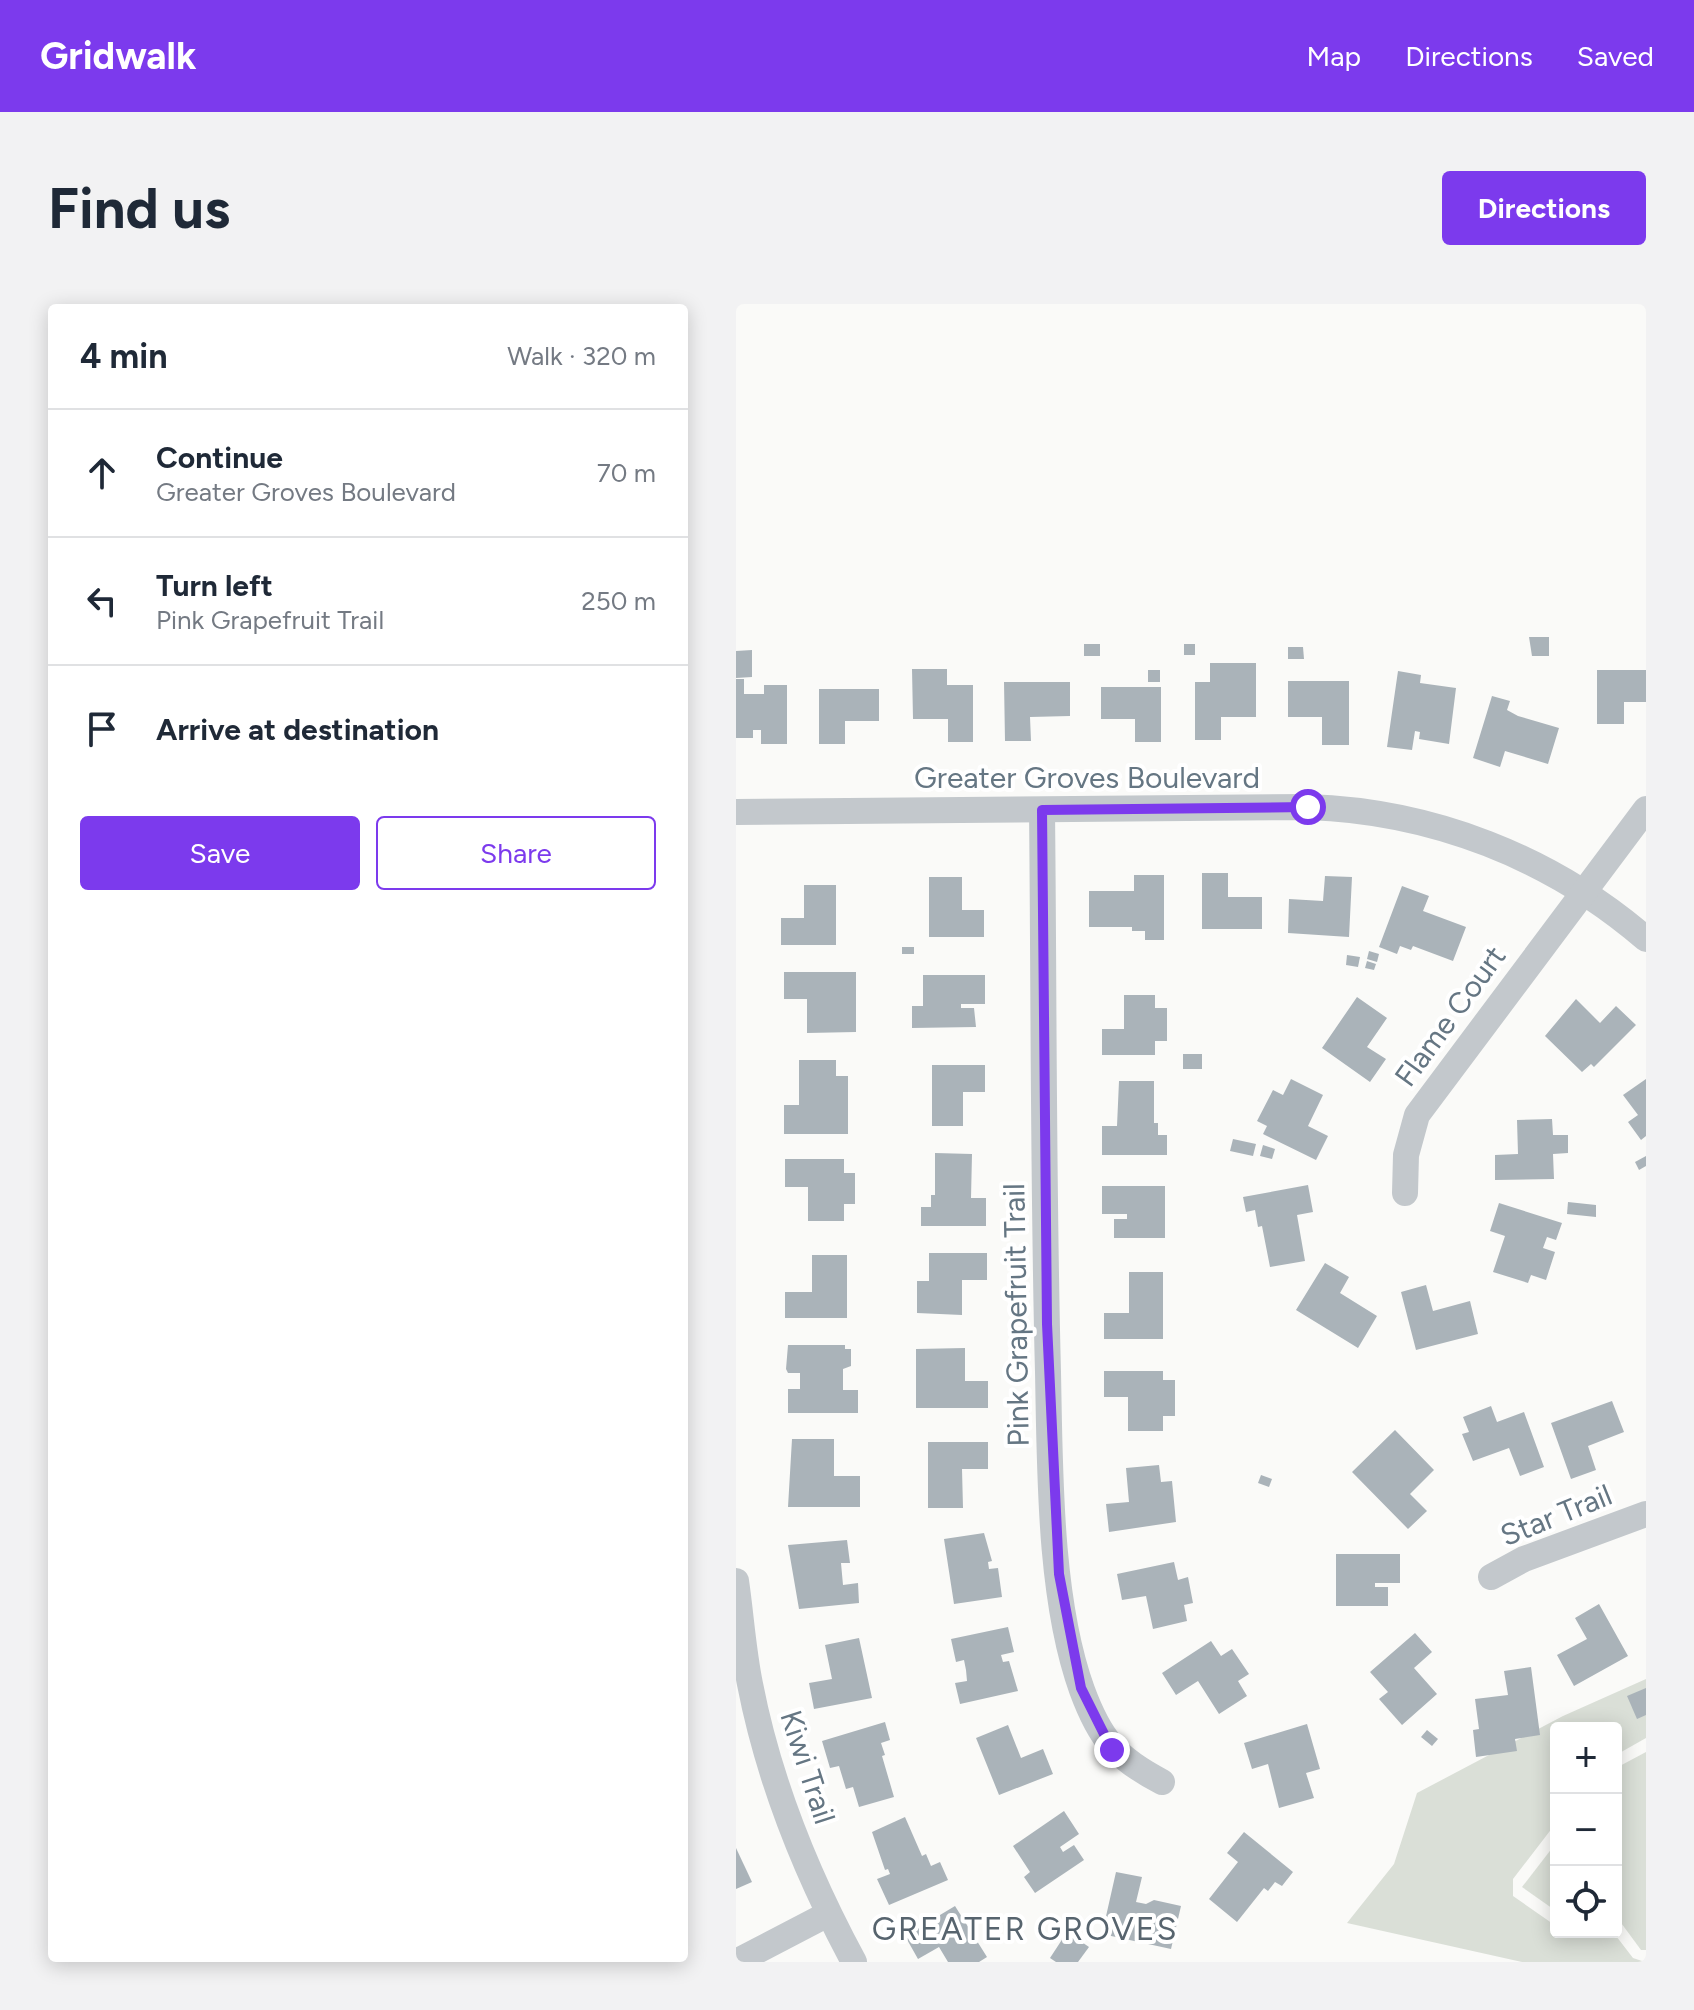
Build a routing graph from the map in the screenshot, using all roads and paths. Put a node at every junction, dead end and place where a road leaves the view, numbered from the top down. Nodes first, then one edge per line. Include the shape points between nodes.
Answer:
1 (1646, 809) edge
2 (1042, 810) junction
3 (736, 812) edge
4 (1582, 892) junction
5 (1646, 939) edge
6 (1405, 1193) dead end
7 (1646, 1514) edge
8 (1491, 1577) dead end
9 (736, 1581) edge
10 (1162, 1782) dead end
11 (828, 1914) junction
12 (736, 1962) edge
13 (854, 1962) edge

1 - 4 street, Flame Court
2 - 3 street, Greater Groves Boulevard
2 - 4 street, Greater Groves Boulevard via 1366,811 1471,837
2 - 10 street, Pink Grapefruit Trail via 1047,1324 1059,1574 1081,1688 1097,1725 1126,1763
4 - 5 street, Greater Groves Boulevard
4 - 6 street, Flame Court via 1417,1115 1406,1155
7 - 8 street, Star Trail via 1524,1559
9 - 11 street, Kiwi Trail via 759,1726 789,1824
11 - 12 street
11 - 13 street, Kiwi Trail

